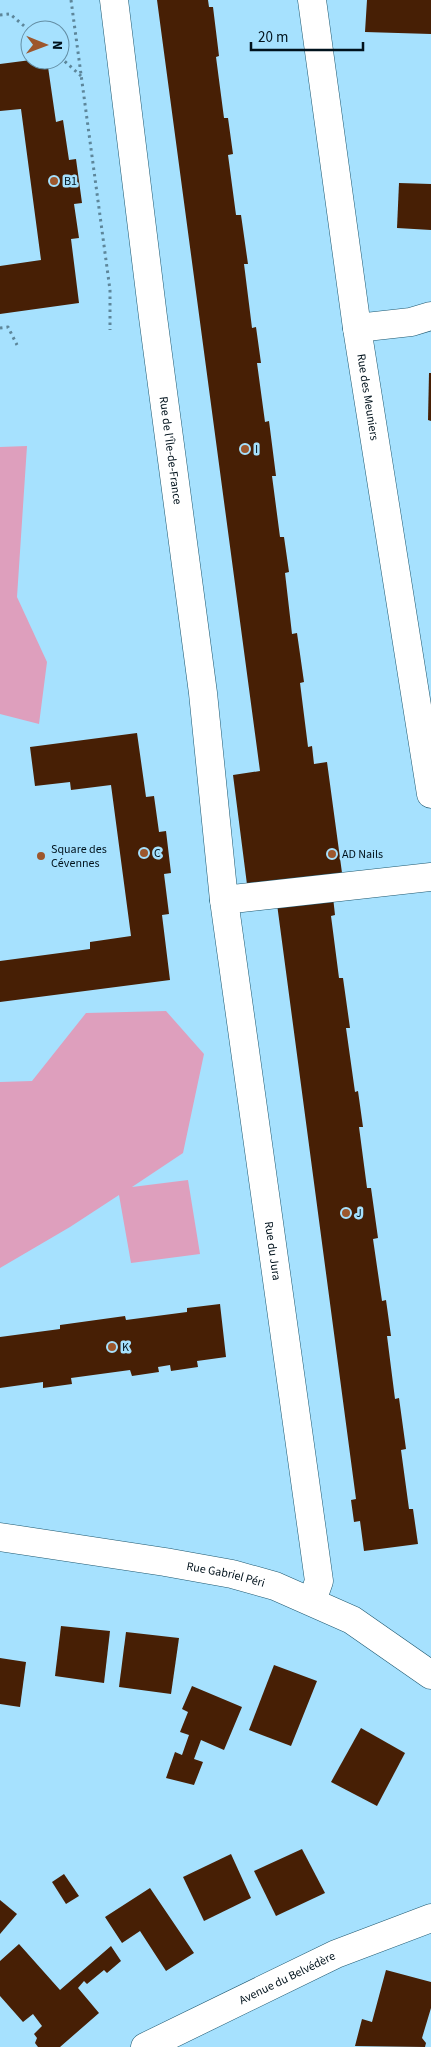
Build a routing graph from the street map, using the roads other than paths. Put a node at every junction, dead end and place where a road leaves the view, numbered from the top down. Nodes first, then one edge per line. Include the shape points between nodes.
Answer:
1 (114, 0) edge
2 (312, 0) edge
3 (431, 316) edge
4 (357, 328) junction
5 (431, 794) edge
6 (431, 877) edge
7 (224, 900) junction
8 (0, 1538) edge
9 (312, 1601) junction
10 (430, 1674) edge
11 (431, 1918) edge
12 (145, 2047) edge

1 - 7 street, Rue de l'Île-de-France via 203,693
2 - 4 street, Rue des Meuniers
3 - 4 street via 411,322
4 - 5 street, Rue des Meuniers
6 - 7 street
7 - 9 street, Rue du Jura via 319,1582
8 - 9 street, Rue Gabriel Péri via 232,1574
9 - 10 street, Rue Gabriel Péri via 352,1620
11 - 12 street, Avenue du Belvédère via 336,1954

